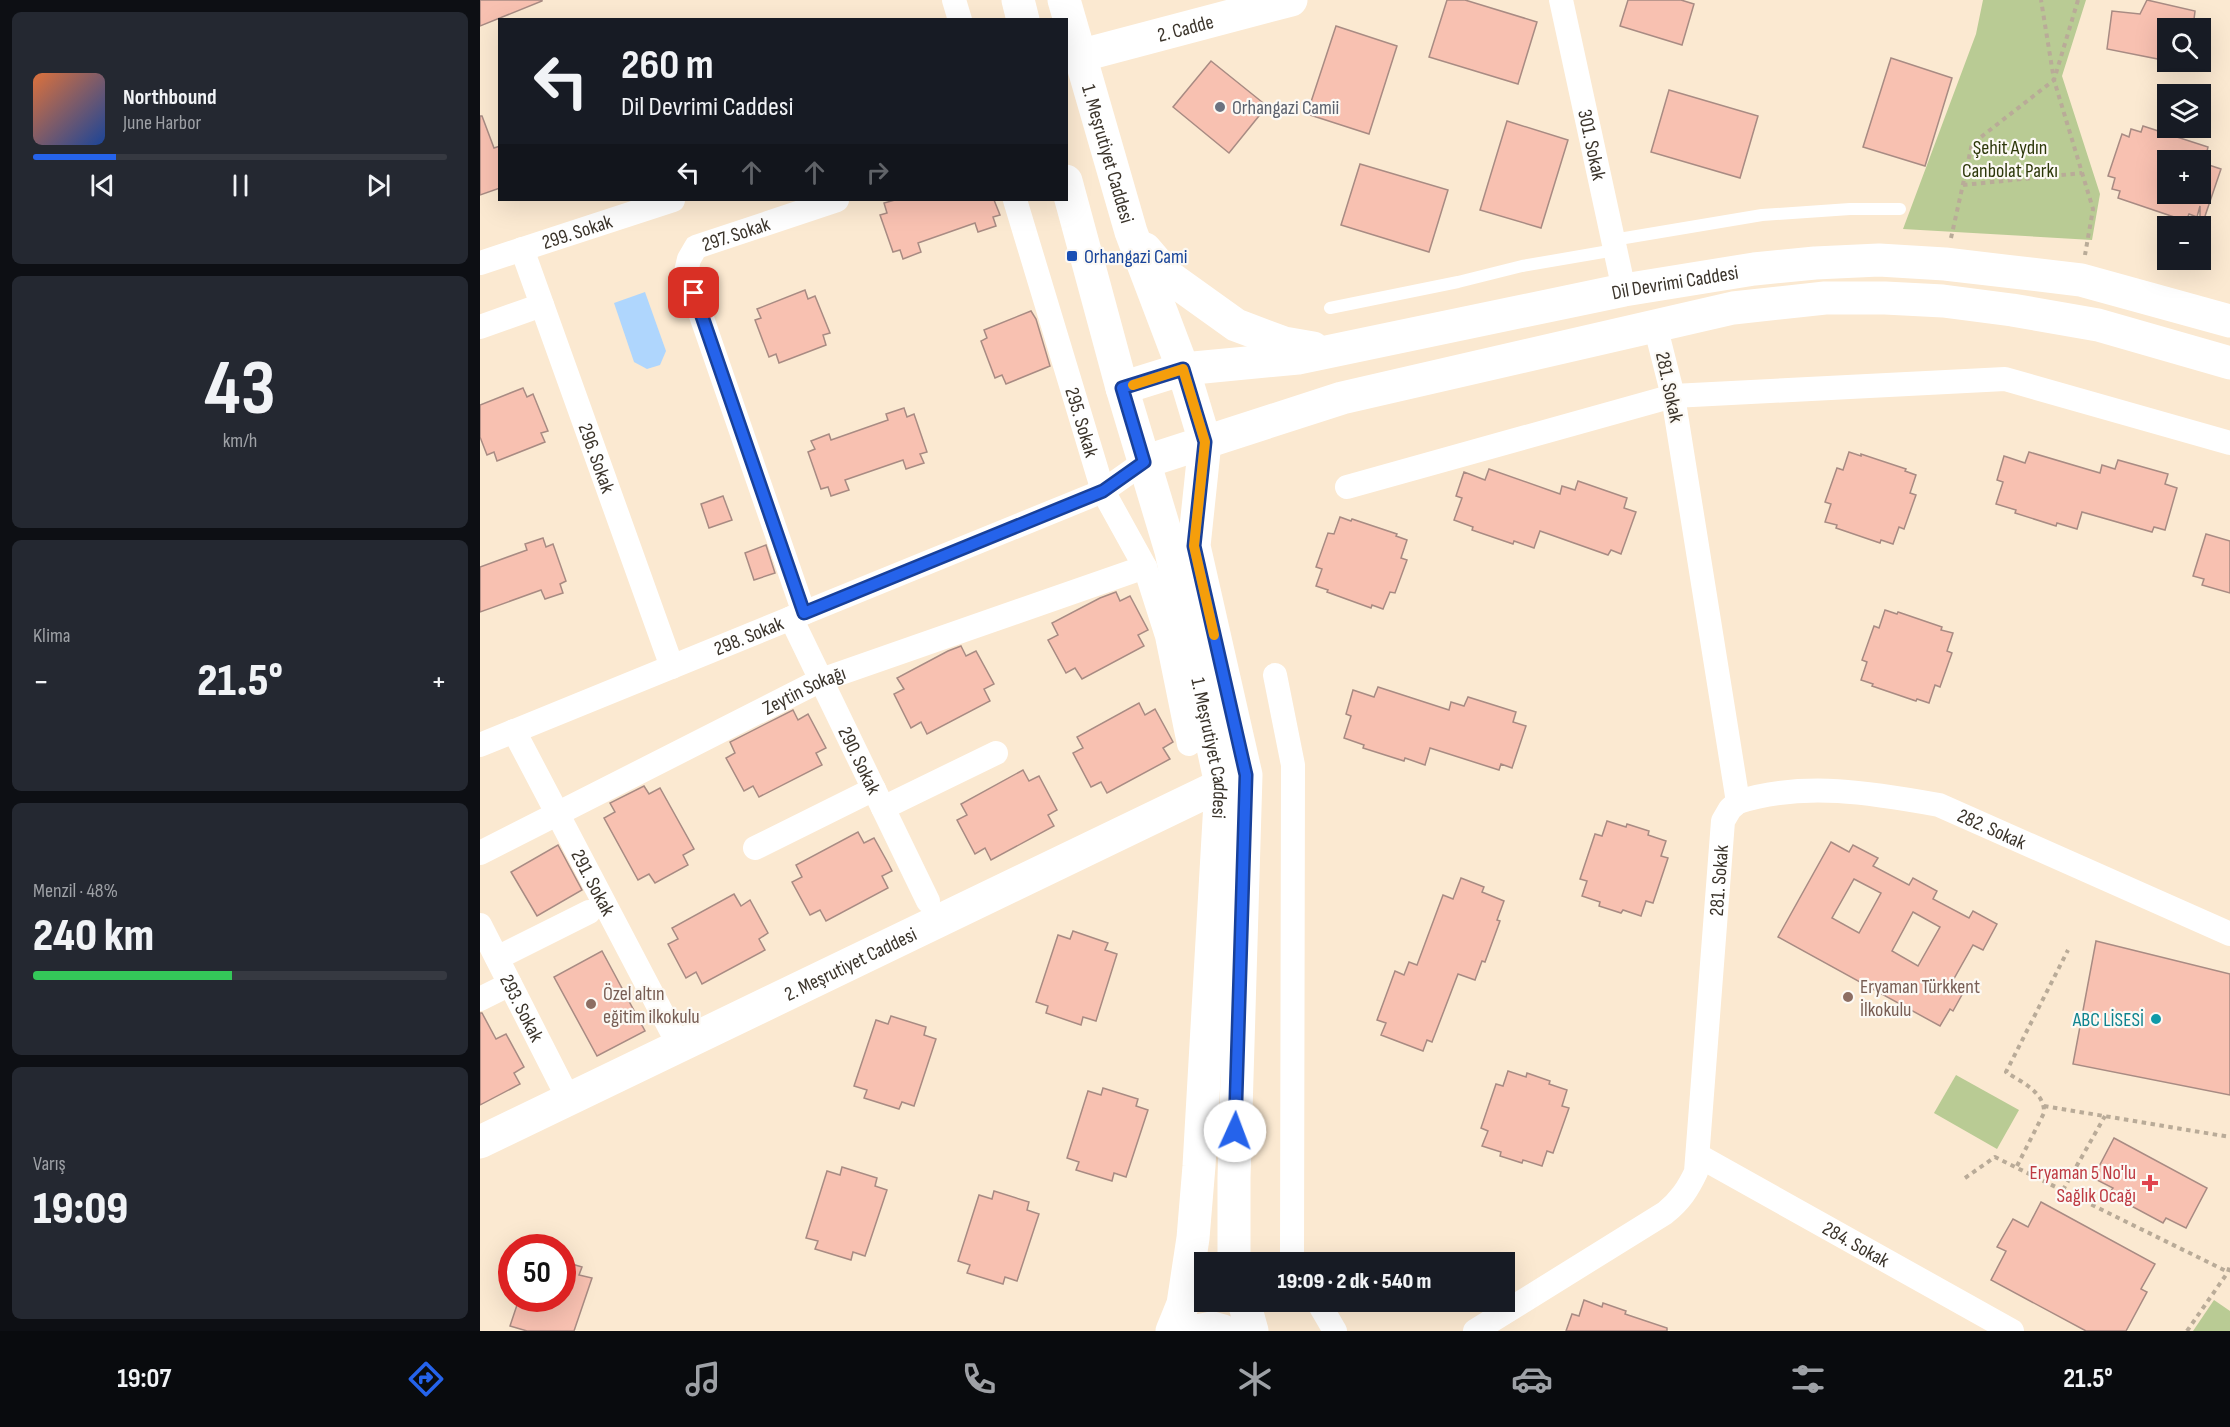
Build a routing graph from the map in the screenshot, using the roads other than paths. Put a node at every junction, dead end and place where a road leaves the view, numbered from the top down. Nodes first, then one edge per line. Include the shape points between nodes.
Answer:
1 (954, 0) edge
2 (1018, 0) edge
3 (1064, 0) edge
4 (1291, 0) edge
5 (1561, 0) edge
6 (959, 18) edge
7 (1022, 18) edge
8 (1079, 56) junction
9 (1068, 188) edge
10 (670, 201) edge
11 (834, 201) edge
12 (1015, 201) edge
13 (1900, 209) dead end
14 (1131, 232) junction
15 (1614, 245) junction
16 (522, 249) junction
17 (480, 263) edge
18 (1624, 290) junction
19 (542, 305) junction
20 (1329, 308) dead end
21 (2230, 321) edge
22 (1655, 325) junction
23 (480, 327) edge
24 (1333, 351) junction
25 (2230, 363) edge
26 (1183, 369) junction
27 (1122, 388) junction
28 (1673, 396) junction
29 (1205, 442) junction
30 (2230, 442) edge
31 (1144, 462) junction
32 (1347, 488) dead end
33 (1103, 491) junction
34 (1145, 567) junction
35 (798, 615) junction
36 (672, 667) junction
37 (1275, 675) dead end
38 (821, 680) junction
39 (514, 730) junction
40 (1189, 744) dead end
41 (480, 745) edge
42 (996, 753) dead end
43 (1220, 798) junction
44 (878, 799) junction
45 (1738, 802) junction
46 (558, 814) junction
47 (755, 848) dead end
48 (480, 853) edge
49 (928, 901) dead end
50 (590, 912) dead end
51 (480, 925) edge
52 (2230, 934) edge
53 (497, 958) junction
54 (510, 984) junction
55 (480, 999) edge
56 (673, 1034) dead end
57 (565, 1092) dead end
58 (480, 1142) edge
59 (1699, 1156) junction
60 (480, 1162) edge
61 (1234, 1252) edge
62 (1292, 1252) edge
63 (1247, 1312) edge
64 (1324, 1312) edge
65 (1172, 1331) edge
66 (1197, 1331) edge
67 (1223, 1331) edge
68 (1252, 1331) edge
69 (1335, 1331) edge
70 (1475, 1331) edge
71 (2012, 1331) edge

1 - 6 street
2 - 7 main road
3 - 8 main road, 1. Meşrutiyet Caddesi
4 - 8 main road, 2. Cadde
5 - 15 street, 301. Sokak
8 - 14 main road, 1. Meşrutiyet Caddesi
9 - 27 main road, 1. Meşrutiyet Caddesi
10 - 16 street, 299. Sokak
11 - 35 street, 297. Sokak via 696,248 686,272
12 - 33 street, 295. Sokak
13 - 15 lane via 1850,209 1724,220
14 - 24 main road via 1168,277 1236,325 1284,343
14 - 26 main road, 1. Meşrutiyet Caddesi
15 - 18 street, 301. Sokak
15 - 20 lane via 1447,285
16 - 17 street, 299. Sokak
16 - 19 street, 296. Sokak
18 - 21 main road, Dil Devrimi Caddesi via 1754,269 1879,260 2081,280
18 - 24 main road, Dil Devrimi Caddesi
19 - 23 street
19 - 36 street, 296. Sokak
22 - 25 main road, Dil Devrimi Caddesi via 1733,308 1825,298 1942,301 2098,325
22 - 28 street, 281. Sokak
22 - 29 main road, Dil Devrimi Caddesi via 1342,398
24 - 26 main road, Dil Devrimi Caddesi
26 - 27 main road, Dil Devrimi Caddesi
26 - 29 main road, 1. Meşrutiyet Caddesi
27 - 31 main road, 1. Meşrutiyet Caddesi
28 - 30 street via 2005,379
28 - 32 street
28 - 45 street, 281. Sokak
29 - 31 main road, Dil Devrimi Caddesi
29 - 61 main road, 1. Meşrutiyet Caddesi via 1194,546 1246,775
31 - 33 street, 298. Sokak
31 - 43 main road, 1. Meşrutiyet Caddesi via 1171,551
33 - 34 street, 295. Sokak
33 - 35 street, 298. Sokak
34 - 38 street, Zeytin Sokağı
34 - 40 street, 295. Sokak via 1167,636
35 - 36 street, 298. Sokak
35 - 38 street, 290. Sokak
36 - 39 street, 298. Sokak
37 - 62 street via 1293,765
38 - 44 street, 290. Sokak
38 - 46 street, Zeytin Sokağı
39 - 41 street, 298. Sokak
39 - 46 street, 291. Sokak
42 - 44 street
43 - 58 main road, 2. Meşrutiyet Caddesi
43 - 60 main road, 2. Meşrutiyet Caddesi
43 - 65 main road, 1. Meşrutiyet Caddesi via 1195,1217 1183,1304
44 - 47 street
44 - 49 street, 290. Sokak
45 - 52 street, 282. Sokak via 1760,795 1813,791 1891,796 1939,805
45 - 59 street, 281. Sokak via 1723,821
46 - 48 street, Zeytin Sokağı
46 - 56 street, 291. Sokak
50 - 53 street
51 - 53 street, 293. Sokak
53 - 54 street, 293. Sokak
54 - 55 street
54 - 57 street, 293. Sokak
59 - 70 street, 281. Sokak via 1696,1172 1677,1204
59 - 71 street, 284. Sokak
63 - 68 main road
64 - 69 street
66 - 67 main road

